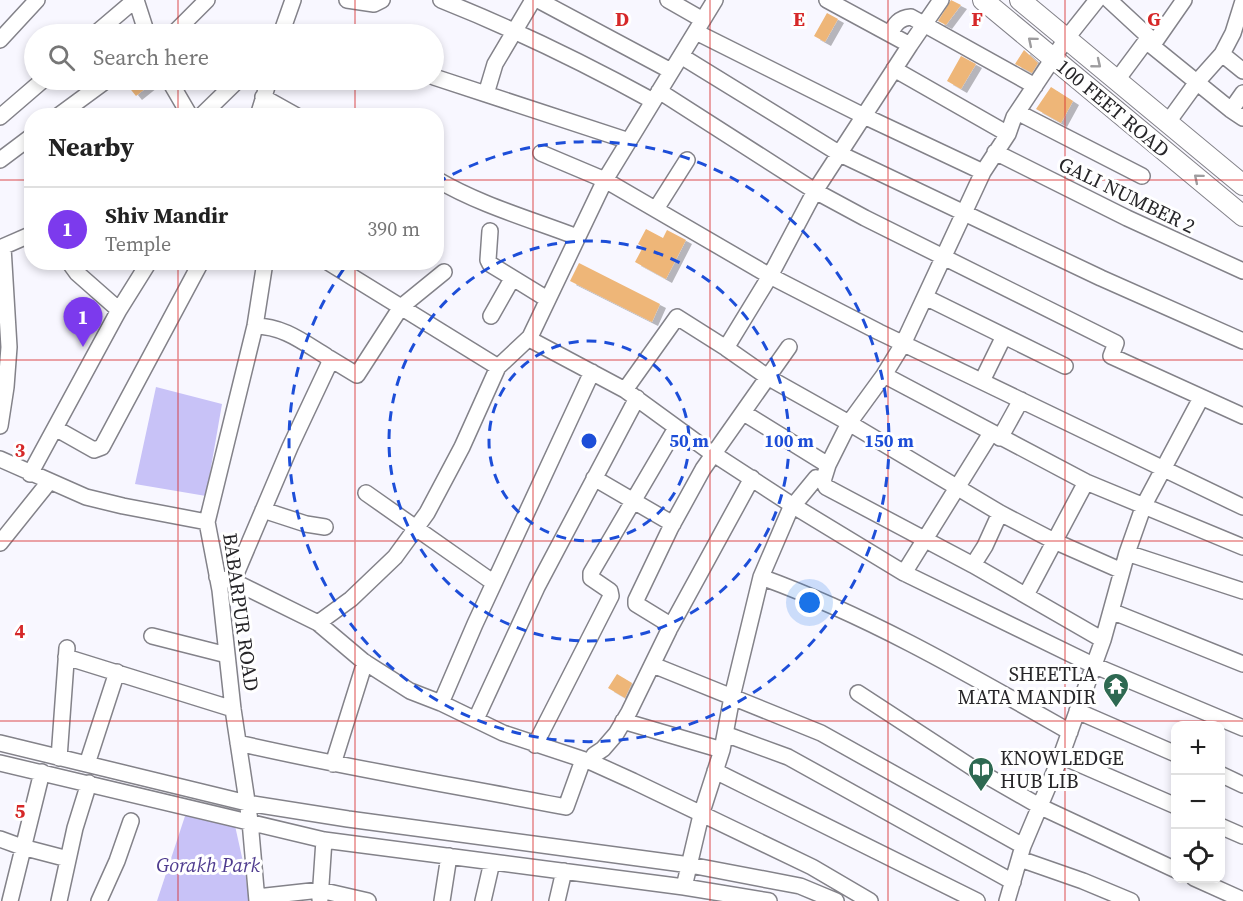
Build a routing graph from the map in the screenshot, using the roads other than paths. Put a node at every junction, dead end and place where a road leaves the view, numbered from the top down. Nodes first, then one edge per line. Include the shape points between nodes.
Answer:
1 (38, 0) edge
2 (135, 0) edge
3 (207, 0) edge
4 (293, 0) edge
5 (347, 0) edge
6 (382, 0) edge
7 (441, 0) edge
8 (533, 0) edge
9 (538, 0) edge
10 (668, 0) edge
11 (715, 0) edge
12 (827, 0) edge
13 (941, 0) edge
14 (983, 0) edge
15 (1097, 0) edge
16 (1109, 0) edge
17 (1184, 0) edge
18 (1024, 1) edge
19 (1243, 1) edge
20 (107, 24) edge
21 (143, 24) edge
22 (182, 24) edge
23 (289, 24) edge
24 (924, 24) junction
25 (700, 26) junction
26 (514, 30) junction
27 (890, 34) junction
28 (1066, 39) junction
29 (0, 40) edge
30 (1149, 43) junction
31 (910, 45) junction
32 (1222, 54) junction
33 (681, 56) junction
34 (1054, 59) junction
35 (894, 69) junction
36 (671, 71) junction
37 (1243, 71) edge
38 (444, 80) edge
39 (1117, 80) junction
40 (1197, 82) junction
41 (1035, 86) junction
42 (31, 90) edge
43 (93, 90) edge
44 (176, 90) edge
45 (228, 90) edge
46 (265, 90) edge
47 (1243, 93) edge
48 (486, 94) junction
49 (656, 96) junction
50 (263, 97) junction
51 (69, 108) edge
52 (186, 108) edge
53 (209, 108) edge
54 (260, 108) edge
55 (283, 108) edge
56 (1018, 113) junction
57 (1237, 114) edge
58 (864, 116) junction
59 (0, 117) edge
60 (1168, 122) junction
61 (1008, 134) junction
62 (629, 141) junction
63 (24, 142) edge
64 (995, 152) junction
65 (541, 153) dead end
66 (840, 154) junction
67 (0, 160) edge
68 (687, 160) dead end
69 (983, 172) junction
70 (1142, 176) dead end
71 (605, 180) junction
72 (444, 184) edge
73 (1243, 185) edge
74 (815, 191) junction
75 (656, 209) junction
76 (965, 214) junction
77 (1243, 216) edge
78 (490, 231) dead end
79 (577, 237) junction
80 (24, 238) edge
81 (2, 248) edge
82 (944, 257) junction
83 (74, 270) edge
84 (144, 270) edge
85 (197, 270) edge
86 (264, 270) edge
87 (341, 270) edge
88 (444, 272) dead end
89 (1243, 272) edge
90 (770, 276) junction
91 (512, 279) junction
92 (925, 297) junction
93 (547, 299) junction
94 (401, 307) junction
95 (119, 310) junction
96 (491, 316) dead end
97 (255, 326) junction
98 (1004, 336) junction
99 (530, 337) junction
100 (1243, 341) edge
101 (903, 344) junction
102 (789, 347) dead end
103 (726, 348) junction
104 (328, 358) junction
105 (1065, 366) dead end
106 (498, 367) junction
107 (592, 372) junction
108 (884, 375) junction
109 (769, 378) junction
110 (982, 381) junction
111 (631, 394) junction
112 (1201, 398) junction
113 (1021, 400) junction
114 (744, 413) junction
115 (1243, 416) edge
116 (849, 423) junction
117 (0, 426) edge
118 (55, 428) junction
119 (676, 428) junction
120 (996, 435) junction
121 (713, 453) junction
122 (0, 459) edge
123 (828, 465) junction
124 (1164, 468) junction
125 (30, 474) junction
126 (594, 478) junction
127 (752, 478) junction
128 (823, 481) junction
129 (49, 482) junction
130 (1086, 482) junction
131 (957, 488) junction
132 (366, 493) dead end
133 (633, 501) junction
134 (1144, 505) junction
135 (792, 506) junction
136 (1243, 507) edge
137 (263, 510) junction
138 (1000, 513) junction
139 (207, 522) junction
140 (673, 524) junction
141 (325, 527) dead end
142 (416, 529) junction
143 (926, 539) junction
144 (1054, 541) junction
145 (0, 543) edge
146 (1243, 547) edge
147 (1127, 553) junction
148 (973, 566) junction
149 (1122, 571) junction
150 (904, 573) junction
151 (218, 577) junction
152 (761, 577) junction
153 (233, 581) junction
154 (494, 583) junction
155 (1243, 591) edge
156 (1026, 595) junction
157 (1111, 611) junction
158 (318, 623) junction
159 (670, 628) junction
160 (152, 636) dead end
161 (1103, 639) junction
162 (227, 656) junction
163 (364, 662) junction
164 (1243, 664) edge
165 (653, 665) junction
166 (1093, 665) junction
167 (117, 672) junction
168 (858, 693) dead end
169 (732, 697) junction
170 (441, 703) junction
171 (233, 709) junction
172 (1077, 711) junction
173 (476, 719) junction
174 (619, 728) junction
175 (1243, 728) edge
176 (1070, 732) junction
177 (725, 734) junction
178 (0, 743) edge
179 (238, 743) junction
180 (535, 745) junction
181 (722, 750) junction
182 (1171, 752) edge
183 (1061, 756) junction
184 (59, 758) junction
185 (587, 761) junction
186 (0, 763) edge
187 (87, 764) junction
188 (333, 764) junction
189 (715, 771) junction
190 (42, 772) junction
191 (1223, 775) edge
192 (89, 783) junction
193 (1243, 785) edge
194 (248, 803) junction
195 (1171, 804) edge
196 (1041, 807) junction
197 (702, 815) junction
198 (131, 821) dead end
199 (250, 821) junction
200 (1225, 828) edge
201 (1243, 836) edge
202 (0, 839) edge
203 (324, 840) junction
204 (22, 847) junction
205 (1021, 853) junction
206 (449, 856) junction
207 (68, 859) junction
208 (492, 862) junction
209 (690, 865) junction
210 (1171, 868) edge
211 (564, 871) junction
212 (1013, 882) junction
213 (1203, 883) edge
214 (687, 892) edge
215 (320, 896) edge
216 (721, 897) edge
217 (257, 899) edge
218 (1243, 900) edge
219 (10, 901) edge
220 (59, 901) edge
221 (99, 901) edge
222 (368, 901) edge
223 (442, 901) edge
224 (483, 901) edge
225 (557, 901) edge
226 (769, 901) edge
227 (836, 901) edge
228 (870, 901) edge
229 (977, 901) edge
230 (1007, 901) edge
231 (1131, 901) edge

1 - 29 street
2 - 20 street
2 - 21 street
3 - 22 street
4 - 23 street
5 - 6 street via 374,4
7 - 26 street
8 - 26 street
9 - 36 street
10 - 25 street
11 - 25 street
12 - 27 street
13 - 24 street
34 -> 14 main road, 100 FEET ROAD
15 - 28 street
16 - 30 street via 1149,37
17 - 30 street
18 - 28 main road, 100 FEET ROAD
19 - 32 street
24 - 27 street via 904,18
24 - 31 street
24 - 41 street
25 - 33 street
25 - 58 street
26 - 48 street via 495,64
26 - 49 street
27 - 31 street
28 - 34 street
28 -> 39 main road, 100 FEET ROAD
30 - 39 street
30 - 40 street
31 - 35 street
32 - 37 street
32 - 40 street
33 - 36 street
33 - 66 street
34 - 41 street
77 -> 34 main road, 100 FEET ROAD
35 - 58 street
35 - 61 street
36 - 49 street
38 - 48 street
39 - 60 main road, 100 FEET ROAD
40 - 57 street
40 - 60 street
41 - 56 street
42 - 59 street
43 - 51 street
44 - 52 street
45 - 53 street
46 - 50 street
47 - 57 street
48 - 62 street
49 - 62 street
49 - 74 street
50 - 54 street
50 - 55 street
56 - 61 street
56 - 70 street
58 - 66 street
58 - 69 street
60 - 73 main road, 100 FEET ROAD
61 - 64 street
62 - 71 street
63 - 67 street
64 - 69 street
64 - 89 street, GALI NUMBER 2
65 - 71 street
66 - 74 street
66 - 76 street
68 - 75 street
69 - 76 street
71 - 75 street
71 - 79 street
72 - 79 street via 491,206
74 - 82 street
74 - 90 street
75 - 90 street
76 - 82 street
76 - 100 street
78 - 91 street via 488,260
79 - 93 street
80 - 81 street
81 - 117 street via 9,347
82 - 92 street
82 - 112 street via 1116,343 1111,356
83 - 95 street
84 - 95 street
85 - 118 street via 102,447 94,450
86 - 97 street, BABARPUR ROAD
87 - 94 street
88 - 94 street
90 - 101 street
90 - 103 street
91 - 93 street
91 - 96 street
92 - 98 street
92 - 101 street
93 - 99 street
94 - 104 street via 357,375
94 - 106 street
95 - 118 street
97 - 104 street via 276,327
97 - 139 street, BABARPUR ROAD
98 - 105 street
98 - 110 street
99 - 106 street
99 - 107 street
101 - 108 street
101 - 110 street
102 - 109 street
103 - 109 street
103 - 111 street via 676,318
104 - 137 street via 329,366
106 - 142 street via 462,447
107 - 111 street
107 - 154 street
108 - 116 street
108 - 120 street
109 - 114 street
109 - 116 street
110 - 113 street
111 - 119 street
111 - 126 street
112 - 115 street
112 - 124 street
113 - 120 street
113 - 124 street
114 - 121 street
114 - 123 street
116 - 123 street
116 - 131 street
118 - 125 street
119 - 121 street
119 - 133 street
120 - 130 street
120 - 131 street
121 - 127 street
121 - 140 street
122 - 125 street
123 - 128 street
124 - 134 street
124 - 136 street
125 - 129 street
126 - 133 street
126 - 173 street via 519,622
127 - 135 street
127 - 159 street
128 - 135 street via 816,478
128 - 143 street via 826,487
129 - 139 street via 86,497
129 - 145 street
130 - 134 street
130 - 144 street
131 - 138 street
131 - 143 street
132 - 142 street
133 - 140 street
133 - 180 street via 591,573 593,580 610,591 610,600
134 - 146 street
134 - 147 street
135 - 150 street
135 - 152 street
137 - 141 street
137 - 153 street
138 - 144 street
138 - 148 street
139 - 151 street, BABARPUR ROAD
140 - 159 street via 635,603
142 - 154 street
142 - 158 street via 368,583
143 - 148 street
143 - 150 street
144 - 149 street
144 - 156 street
147 - 149 street
147 - 155 street
148 - 156 street
149 - 157 street
150 - 166 street
151 - 153 street
151 - 162 street, BABARPUR ROAD
152 - 169 street
152 - 176 street via 888,633
153 - 158 street
154 - 170 street
156 - 161 street
157 - 161 street
157 - 164 street
158 - 163 street
159 - 165 street
160 - 162 street
161 - 166 street
162 - 171 street, BABARPUR ROAD
163 - 170 street via 410,691
163 - 188 street
165 - 169 street
165 - 174 street
166 - 172 street
166 - 175 street
167 - 171 street
167 - 184 street via 67,652
167 - 187 street
168 - 196 street
169 - 177 street
169 - 205 street via 821,733
170 - 173 street
171 - 179 street, BABARPUR ROAD
172 - 176 street
172 - 182 street
173 - 180 street
174 - 181 street
174 - 185 street
176 - 183 street
177 - 181 street
177 - 212 street via 788,757
178 - 184 street
179 - 188 street
179 - 194 street, BABARPUR ROAD
180 - 185 street
181 - 189 street
183 - 195 street
183 - 196 street
184 - 187 street
185 - 188 street via 566,807
185 - 197 street
186 - 190 street
187 - 194 street
189 - 197 street
189 - 229 street
190 - 192 street
190 - 204 street
191 - 193 street
192 - 199 street
192 - 207 street
194 - 199 street, BABARPUR ROAD
194 - 209 street
196 - 205 street
196 - 210 street
197 - 209 street
197 - 228 street via 812,867
198 - 221 street
199 - 203 street
199 - 217 street, BABARPUR ROAD
200 - 201 street
202 - 204 street
203 - 206 street
203 - 215 street
204 - 207 street
204 - 219 street
205 - 212 street
205 - 231 street
206 - 208 street
206 - 223 street
207 - 220 street
208 - 211 street
208 - 224 street
209 - 214 street
209 - 227 street via 800,886
211 - 214 street
211 - 225 street
212 - 230 street
213 - 218 street
214 - 216 street
215 - 217 street
215 - 222 street
216 - 226 street

